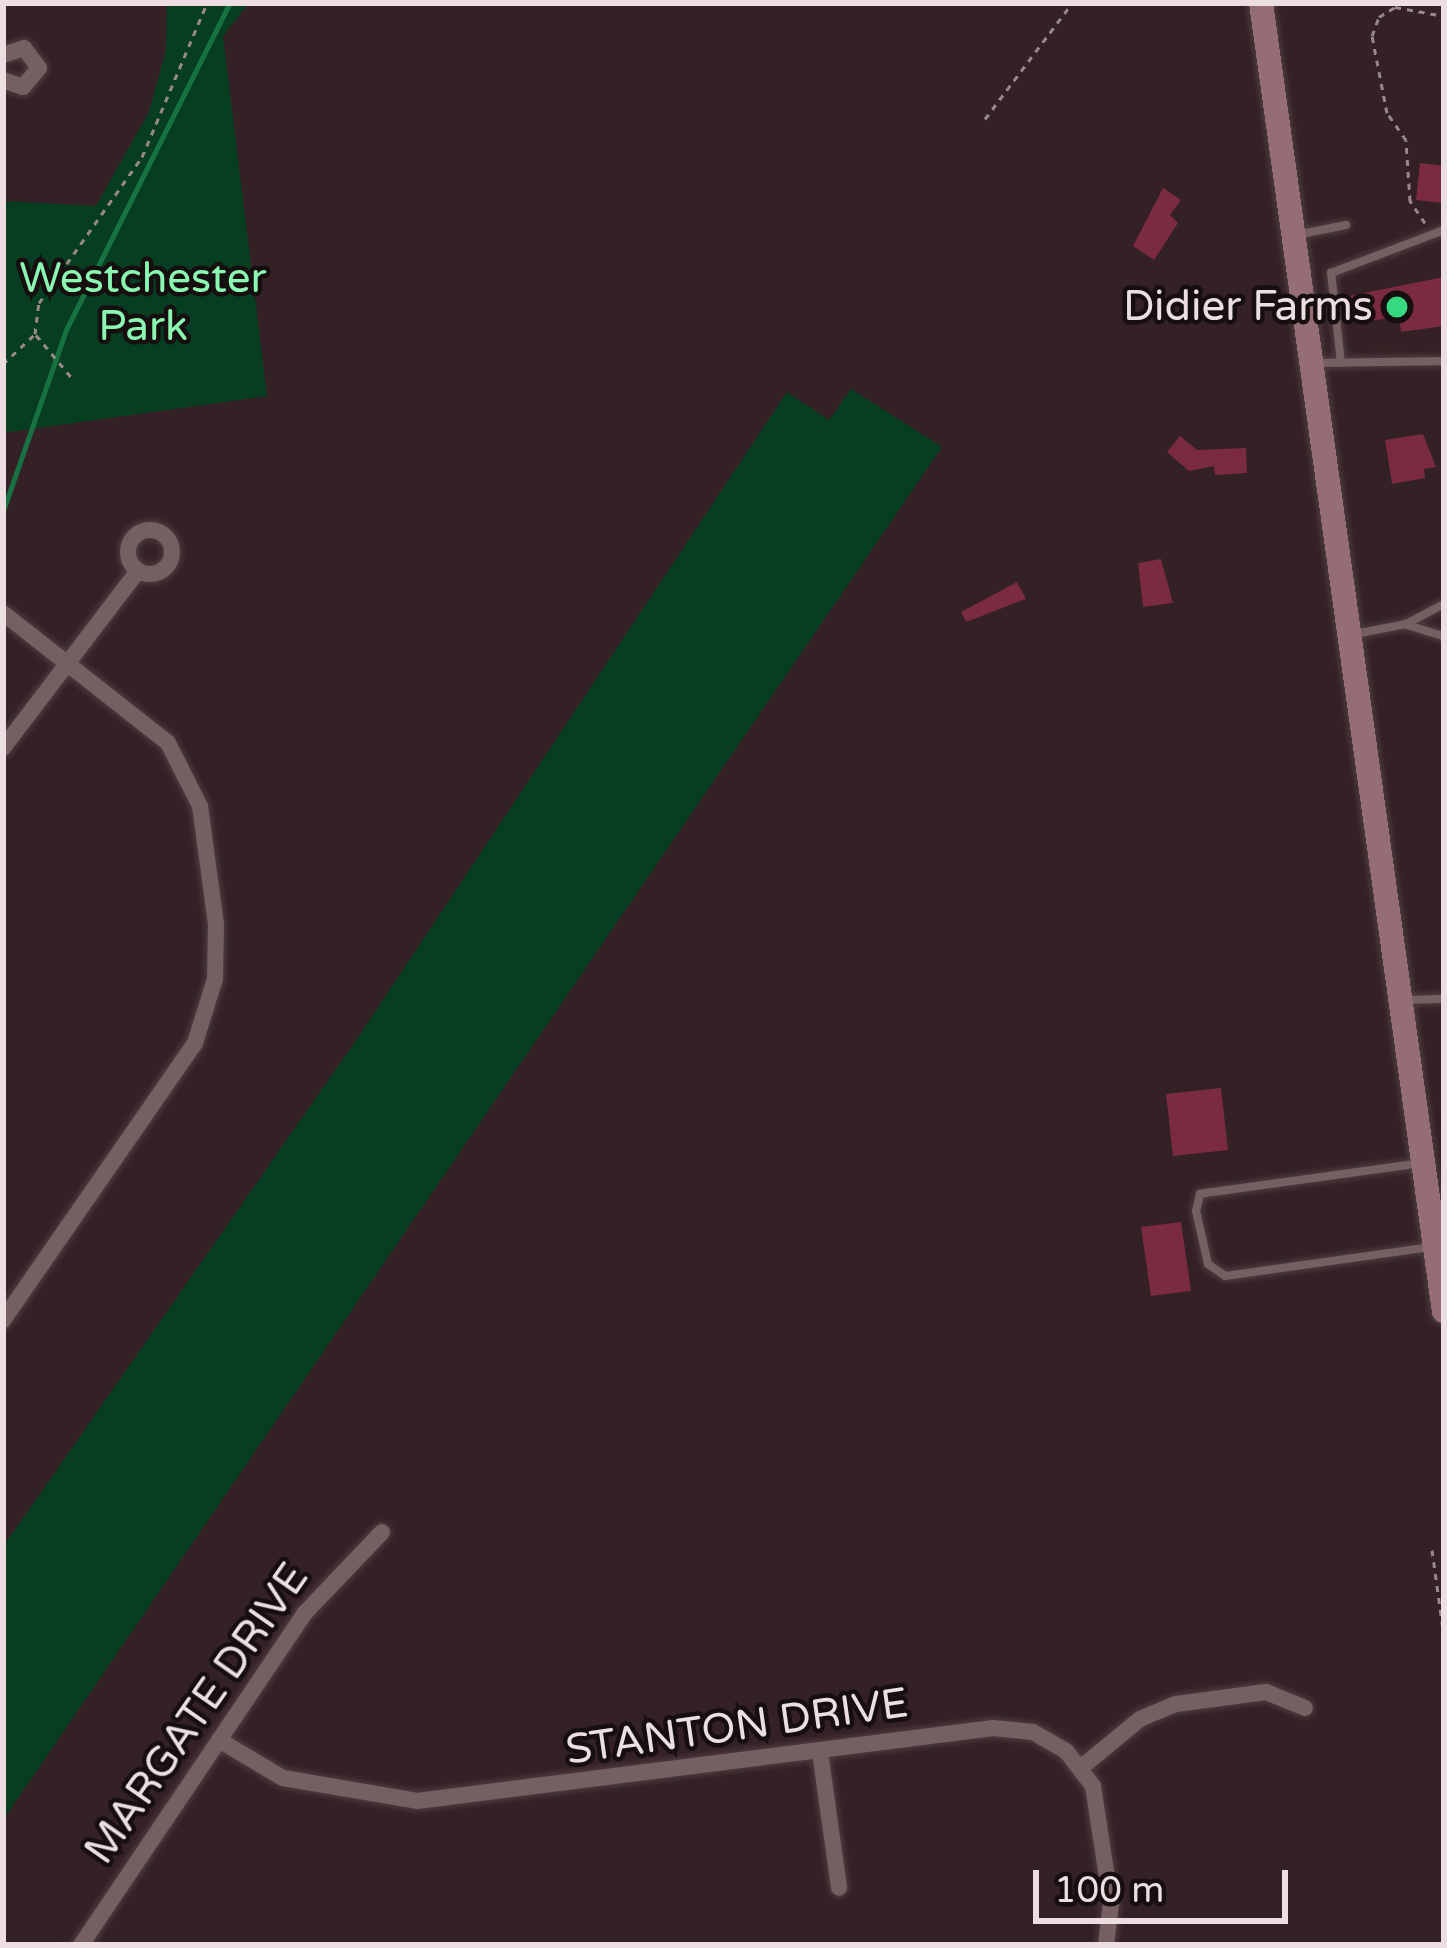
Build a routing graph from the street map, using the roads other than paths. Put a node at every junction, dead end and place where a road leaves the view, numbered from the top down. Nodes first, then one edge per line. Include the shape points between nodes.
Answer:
1 (1261, 3) edge
2 (4, 52) edge
3 (3, 80) edge
4 (1346, 225) dead end
5 (1444, 230) edge
6 (1293, 235) junction
7 (1444, 361) edge
8 (1341, 363) junction
9 (1311, 364) junction
10 (138, 571) dead end
11 (1444, 604) edge
12 (3, 613) edge
13 (1406, 624) junction
14 (1348, 635) junction
15 (1444, 636) edge
16 (69, 663) junction
17 (3, 748) edge
18 (1444, 999) edge
19 (1400, 1000) junction
20 (1423, 1163) junction
21 (1435, 1246) junction
22 (1444, 1312) edge
23 (3, 1320) edge
24 (382, 1532) dead end
25 (1305, 1708) dead end
26 (219, 1740) junction
27 (820, 1752) junction
28 (1083, 1766) junction
29 (839, 1888) dead end
30 (81, 1945) edge
31 (1106, 1945) edge

1 - 6 main road
2 - 3 street via 30,51 39,68 23,87
4 - 6 lane
5 - 8 lane via 1331,273
6 - 9 main road
7 - 8 lane
8 - 9 lane
9 - 14 main road
10 - 16 street
11 - 13 lane
12 - 16 street
13 - 14 lane
13 - 15 lane
14 - 19 main road
16 - 17 street
16 - 23 street via 151,726 186,771 206,854 215,979 184,1063
18 - 19 lane
19 - 20 main road
20 - 21 main road
20 - 21 lane via 1200,1194 1196,1211 1208,1264 1225,1276
21 - 22 main road
24 - 26 street, MARGATE DRIVE via 327,1584
25 - 28 street via 1266,1692 1176,1704 1140,1719
26 - 27 street, STANTON DRIVE via 283,1778 417,1801
26 - 30 street, MARGATE DRIVE
27 - 28 street, STANTON DRIVE via 1012,1728 1053,1741
27 - 29 street
28 - 31 street via 1109,1883

